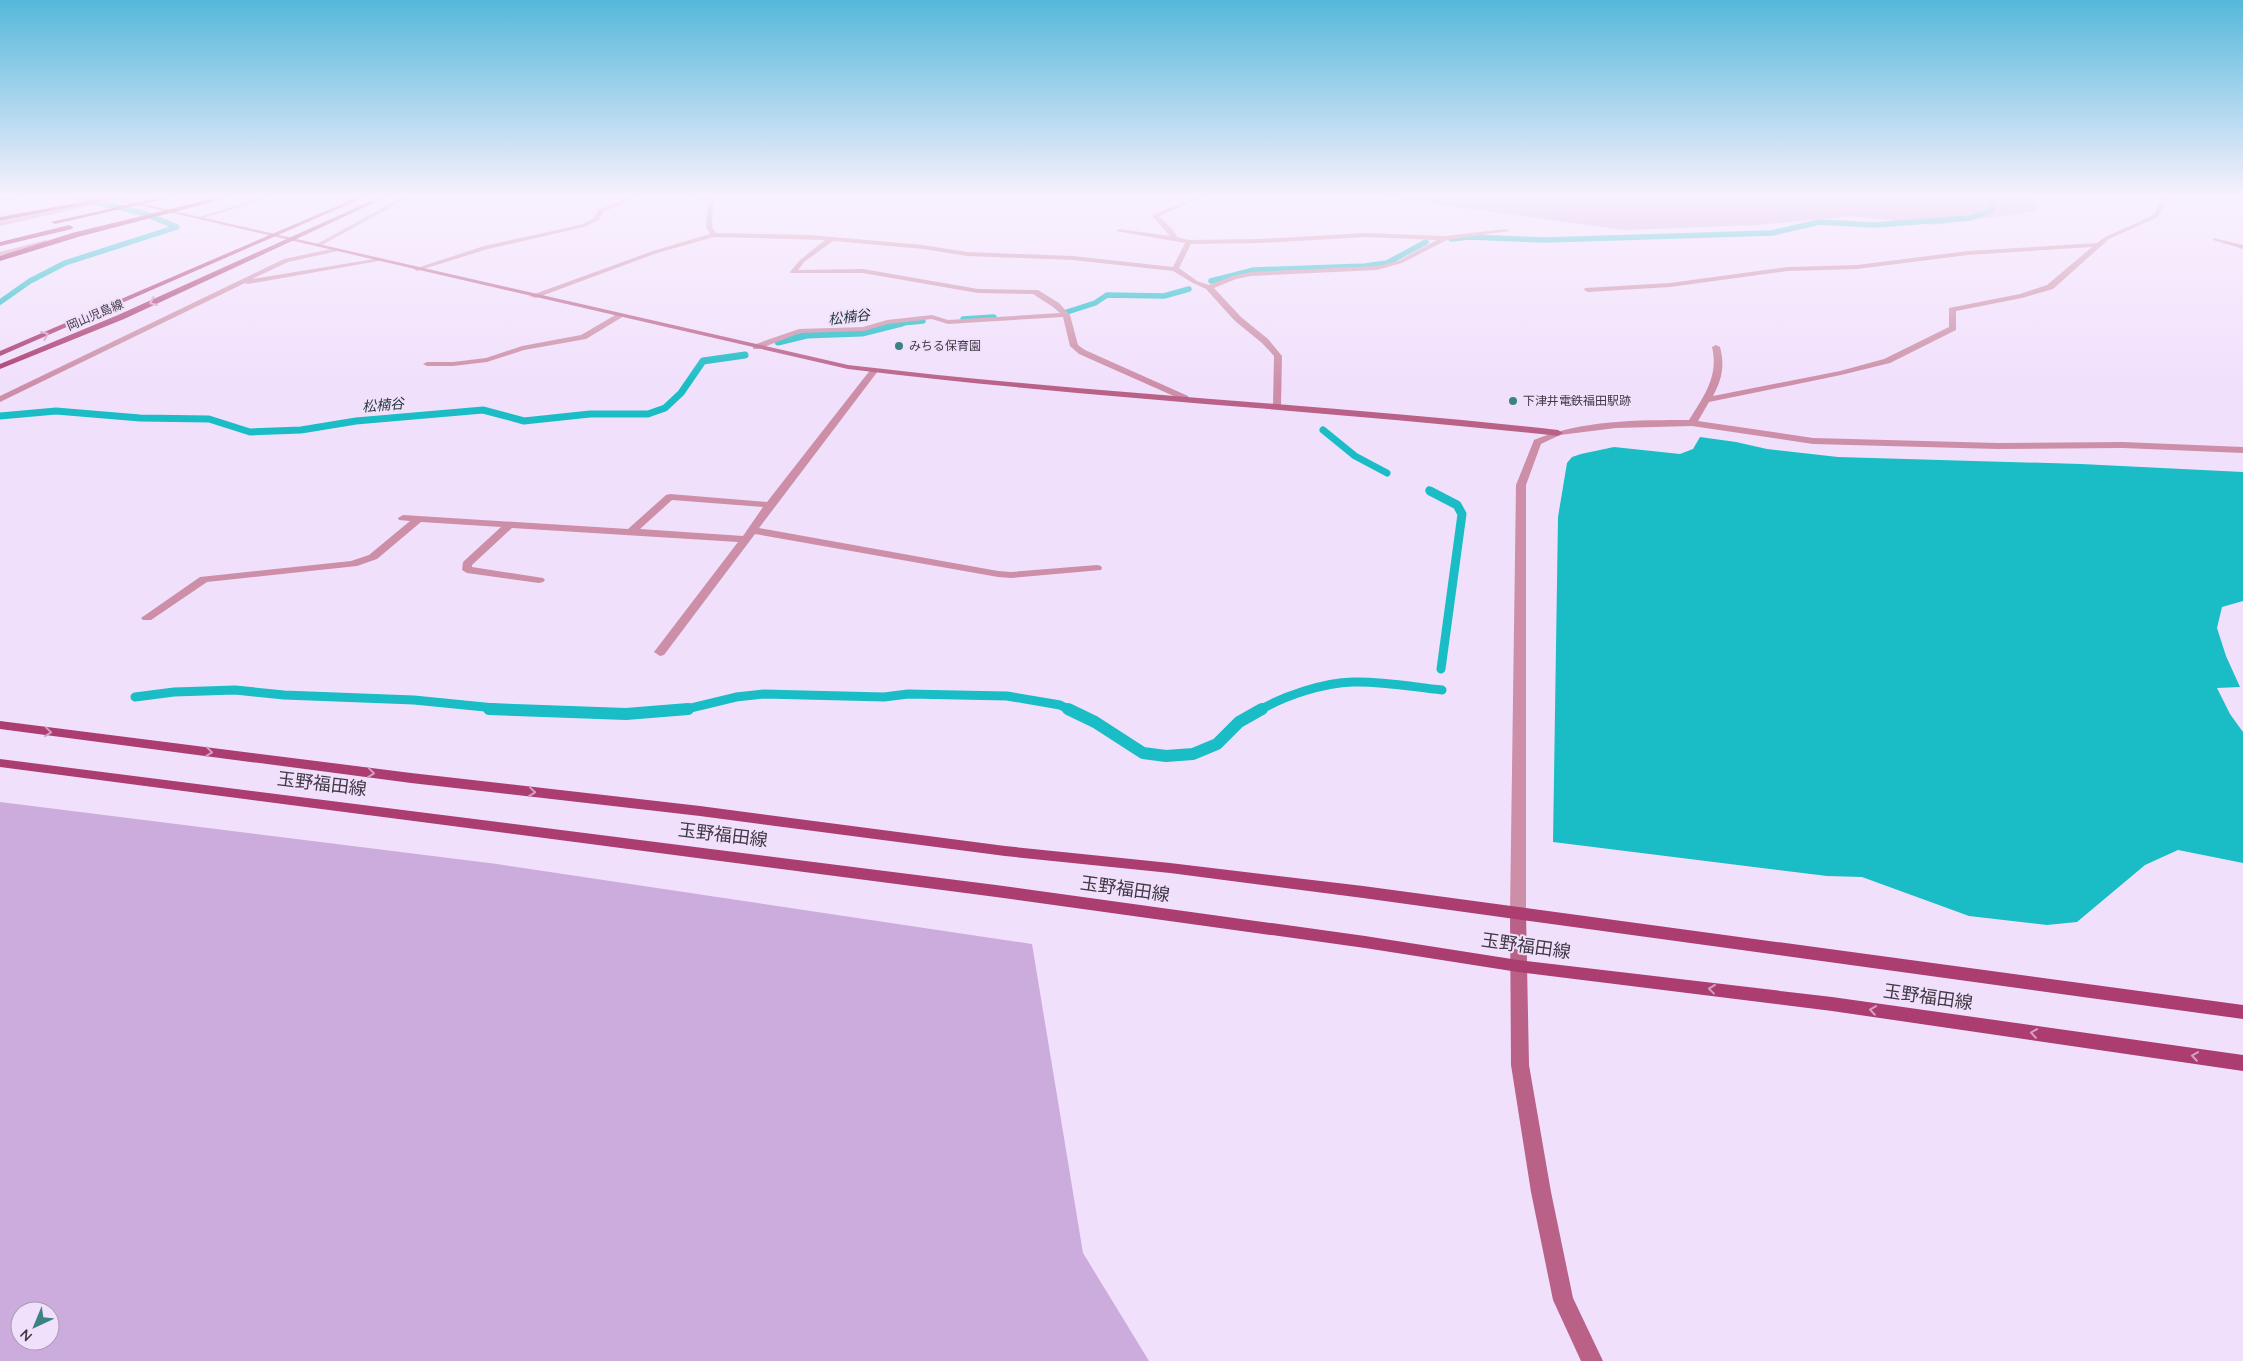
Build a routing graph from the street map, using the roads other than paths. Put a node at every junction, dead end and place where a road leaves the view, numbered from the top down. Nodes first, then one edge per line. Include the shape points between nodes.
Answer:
1 (219, 259) edge
2 (249, 259) edge
3 (293, 259) edge
4 (374, 259) edge
5 (450, 259) edge
6 (638, 259) edge
7 (805, 259) edge
8 (1078, 259) edge
9 (1180, 259) edge
10 (1405, 259) edge
11 (1924, 259) edge
12 (2083, 259) edge
13 (381, 260) junction
14 (417, 269) junction
15 (1175, 270) junction
16 (236, 284) junction
17 (1208, 287) junction
18 (1588, 290) dead end
19 (534, 296) junction
20 (1065, 315) junction
21 (620, 316) junction
22 (756, 347) junction
23 (1716, 347) dead end
24 (0, 354) edge
25 (427, 364) dead end
26 (0, 367) edge
27 (874, 371) junction
28 (1186, 398) junction
29 (0, 399) edge
30 (1706, 400) junction
31 (1277, 406) junction
32 (1692, 423) junction
33 (1558, 433) junction
34 (2243, 450) edge
35 (770, 505) junction
36 (403, 518) dead end
37 (418, 519) junction
38 (510, 524) junction
39 (632, 531) junction
40 (750, 534) junction
41 (1097, 568) dead end
42 (539, 580) dead end
43 (147, 618) dead end
44 (660, 652) dead end
45 (0, 725) edge
46 (0, 763) edge
47 (1518, 914) junction
48 (1518, 966) junction
49 (2243, 1012) edge
50 (2243, 1063) edge
51 (1592, 1361) edge

24 -> 1 main road, 岡山児島線
2 -> 26 main road, 岡山児島線
3 - 16 street
4 - 13 street
5 - 14 street
6 - 19 street
7 - 20 street via 793,272 863,271 978,291 1035,292
8 - 15 street
9 - 15 street
10 - 17 street via 1377,268 1251,274
11 - 18 street
12 - 30 street via 2050,287 1952,310 1953,328 1887,361
13 - 14 street
13 - 16 street
14 - 19 street
15 - 17 street
16 - 29 street
17 - 31 street via 1278,356
19 - 21 street
20 - 22 street via 948,322 932,317 887,322 864,329 798,331
20 - 28 street via 1074,346 1082,352
21 - 22 street
21 - 25 street via 583,337 522,348 487,360
22 - 27 street
23 - 30 street via 1719,377
27 - 28 street
27 - 35 street
28 - 31 street
30 - 32 street
31 - 33 street
32 - 33 street via 1616,425
32 - 34 street via 1813,441
33 - 47 street via 1537,442 1521,486
35 - 39 street via 670,497
35 - 40 street
36 - 37 street
37 - 38 street
37 - 43 street via 373,557 353,564 204,579
38 - 39 street
38 - 42 street via 467,564 467,570
39 - 40 street
40 - 41 street via 998,574
40 - 44 street
45 -> 47 main road, 玉野福田線 via 411,778 1190,870
46 - 48 main road, 玉野福田線 via 986,890
47 - 48 street
47 - 49 main road, 玉野福田線
50 -> 48 main road, 玉野福田線 via 1832,1004
48 - 51 street via 1520,1065 1541,1192 1564,1300

